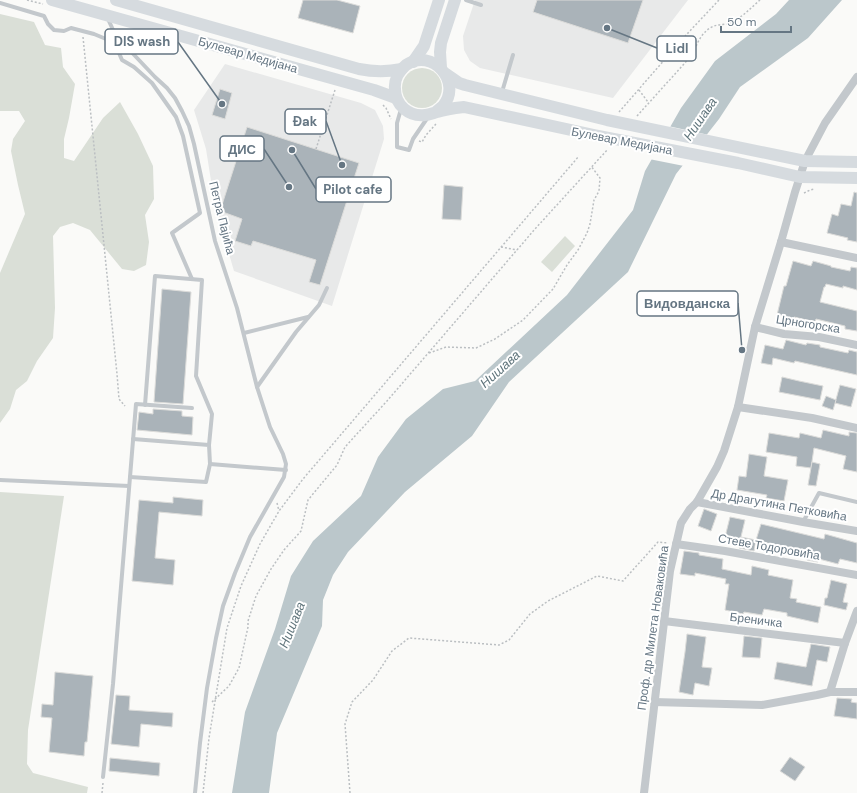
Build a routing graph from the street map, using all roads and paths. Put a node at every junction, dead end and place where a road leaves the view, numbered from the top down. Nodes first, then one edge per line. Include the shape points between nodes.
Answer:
1 (52, 0) edge
2 (116, 0) edge
3 (438, 0) edge
4 (455, 0) edge
5 (466, 0) edge
6 (719, 0) edge
7 (760, 0) edge
8 (0, 3) edge
9 (481, 5) dead end
10 (106, 15) junction
11 (82, 31) junction
12 (513, 55) dead end
13 (413, 62) junction
14 (402, 69) junction
15 (444, 71) junction
16 (857, 77) edge
17 (336, 88) dead end
18 (639, 90) junction
19 (501, 94) junction
20 (380, 102) dead end
21 (399, 103) junction
22 (649, 103) junction
23 (618, 112) dead end
24 (434, 117) junction
25 (636, 117) dead end
26 (391, 123) dead end
27 (422, 142) dead end
28 (611, 145) dead end
29 (316, 149) dead end
30 (579, 156) dead end
31 (805, 161) junction
32 (857, 162) edge
33 (591, 166) junction
34 (800, 177) junction
35 (857, 178) edge
36 (781, 242) junction
37 (501, 248) junction
38 (517, 250) junction
39 (857, 258) edge
40 (192, 279) junction
41 (327, 288) dead end
42 (309, 317) junction
43 (755, 327) junction
44 (244, 333) junction
45 (857, 345) edge
46 (427, 354) junction
47 (257, 387) junction
48 (145, 405) junction
49 (125, 406) dead end
50 (738, 407) junction
51 (192, 408) dead end
52 (857, 428) edge
53 (133, 440) junction
54 (209, 445) junction
55 (210, 464) junction
56 (286, 470) junction
57 (130, 477) junction
58 (0, 480) edge
59 (129, 486) junction
60 (697, 502) junction
61 (857, 502) edge
62 (803, 522) junction
63 (857, 531) edge
64 (676, 544) junction
65 (857, 575) edge
66 (857, 611) edge
67 (664, 621) junction
68 (845, 643) junction
69 (830, 692) junction
70 (857, 692) edge
71 (215, 700) junction
72 (654, 702) junction
73 (103, 777) joint
74 (102, 793) edge
75 (195, 793) edge
76 (203, 793) edge
77 (350, 793) edge
78 (644, 793) edge

1 - 10 main road, Булевар Медијана
2 - 14 main road, Булевар Медијана via 371,72
3 - 13 main road via 424,46
4 - 15 main road via 441,43
5 - 9 lane
6 - 18 path
7 - 22 path via 731,23 714,26 706,32 698,40 694,54
8 - 11 lane via 44,16 54,30 64,31 71,28
10 - 21 main road, Булевар Медијана via 374,90
10 - 44 lane, Петра Пајића via 114,32 167,88 189,126 215,241
11 - 40 lane via 106,39 122,60 152,83 176,117 183,136 200,213 172,233
11 - 49 path via 119,398
12 - 19 lane
13 - 14 main road, Булевар Медијана
13 - 15 main road, Булевар Медијана via 428,61
14 - 21 main road via 397,76 394,91
15 - 19 main road, Булевар Медијана via 459,83
15 - 24 main road via 449,82 449,91 447,99
16 - 31 street via 825,123
17 - 29 path
18 - 22 path
18 - 23 path
19 - 31 main road, Булевар Медијана via 607,120
20 - 26 path via 386,108
21 - 24 main road, Булевар Медијана via 407,111
21 - 24 lane via 397,147 409,150 413,139
22 - 25 path
24 - 27 path
24 - 34 main road, Булевар Медијана via 453,108 464,108
28 - 33 path
30 - 37 path
31 - 32 main road, Булевар Медијана
31 - 34 street, Проф. др Милета Новаковића
33 - 38 path
33 - 46 path via 600,178 590,224 578,250 553,289 523,320 488,342 476,348 446,347
34 - 35 main road, Булевар Медијана
34 - 36 street, Проф. др Милета Новаковића
36 - 39 street
36 - 43 street, Проф. др Милета Новаковића
37 - 38 path
37 - 71 path via 279,510 241,586 227,628
38 - 46 path
40 - 48 lane via 154,276
40 - 54 lane via 202,280 196,376 212,414
41 - 42 lane via 319,305
42 - 44 lane
42 - 47 lane
43 - 45 street, Црногорска
43 - 50 street, Проф. др Милета Новаковића
44 - 47 lane, Петра Пајића
46 - 71 path via 345,447 337,465 308,500 301,531 284,550 256,596 248,621 239,668 229,686
47 - 56 lane, Петра Пајића
48 - 51 lane
48 - 53 lane via 136,404
50 - 52 street via 812,418
50 - 60 street, Проф. др Милета Новаковића via 724,451
53 - 54 lane
53 - 57 lane
54 - 55 lane
55 - 56 lane
55 - 57 lane via 206,482
56 - 75 lane via 281,484 250,537 223,606 208,688
57 - 59 lane
58 - 59 lane
59 - 73 lane
60 - 62 street, Др Драгутина Петковића
60 - 64 street, Проф. др Милета Новаковића via 681,524
61 - 62 lane via 819,493
62 - 63 street, Др Драгутина Петковића
64 - 65 street, Стеве Тодоровића
64 - 67 street, Проф. др Милета Новаковића
64 - 77 path via 658,542 623,581 597,576 548,601 530,614 509,640 499,645 409,638 392,651 373,680 352,702 345,724
66 - 68 street
67 - 68 street, Бреничка
67 - 72 street, Проф. др Милета Новаковића
68 - 69 street
69 - 70 street
69 - 72 street via 762,705
71 - 76 path
72 - 78 street, Проф. др Милета Новаковића
73 - 74 path

